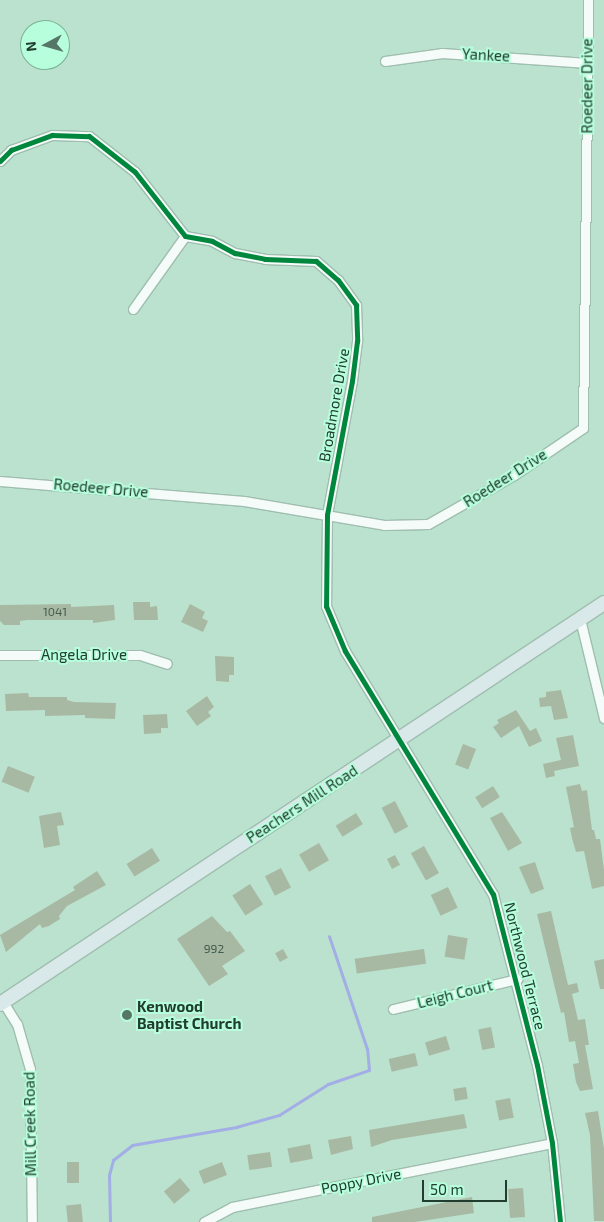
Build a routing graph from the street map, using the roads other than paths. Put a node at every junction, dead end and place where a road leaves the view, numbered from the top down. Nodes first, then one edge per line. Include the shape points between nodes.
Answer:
1 (588, 0) edge
2 (385, 61) dead end
3 (588, 63) junction
4 (0, 160) edge
5 (185, 236) junction
6 (133, 309) dead end
7 (0, 481) edge
8 (327, 516) junction
9 (604, 603) edge
10 (580, 619) junction
11 (0, 655) edge
12 (167, 664) dead end
13 (604, 718) edge
14 (399, 740) junction
15 (517, 979) junction
16 (1, 1003) edge
17 (393, 1009) dead end
18 (552, 1143) junction
19 (32, 1222) edge
20 (204, 1222) edge
21 (560, 1222) edge

1 - 3 street, Roedeer Drive
2 - 3 street, Yankee via 442,54
3 - 8 street, Roedeer Drive via 583,428 514,475 428,524 384,525
4 - 5 street via 11,150 52,135 89,136 136,172
5 - 6 street
5 - 8 street, Broadmore Drive via 212,241 235,253 265,259 316,261 338,280 356,305 357,342 352,381
7 - 8 street, Roedeer Drive via 244,501
8 - 14 street, Broadmore Drive via 326,606 345,651
9 - 10 main road, Peachers Mill Road
10 - 13 street
10 - 14 main road, Peachers Mill Road
11 - 12 street, Angela Drive via 140,655
14 - 15 street, Northwood Terrace via 490,886
14 - 16 main road, Peachers Mill Road
15 - 17 street, Leigh Court
15 - 18 street, Northwood Terrace
16 - 19 street, Mill Creek Road via 17,1024 30,1068
18 - 20 street, Poppy Drive via 232,1207
18 - 21 street, Northwood Terrace

